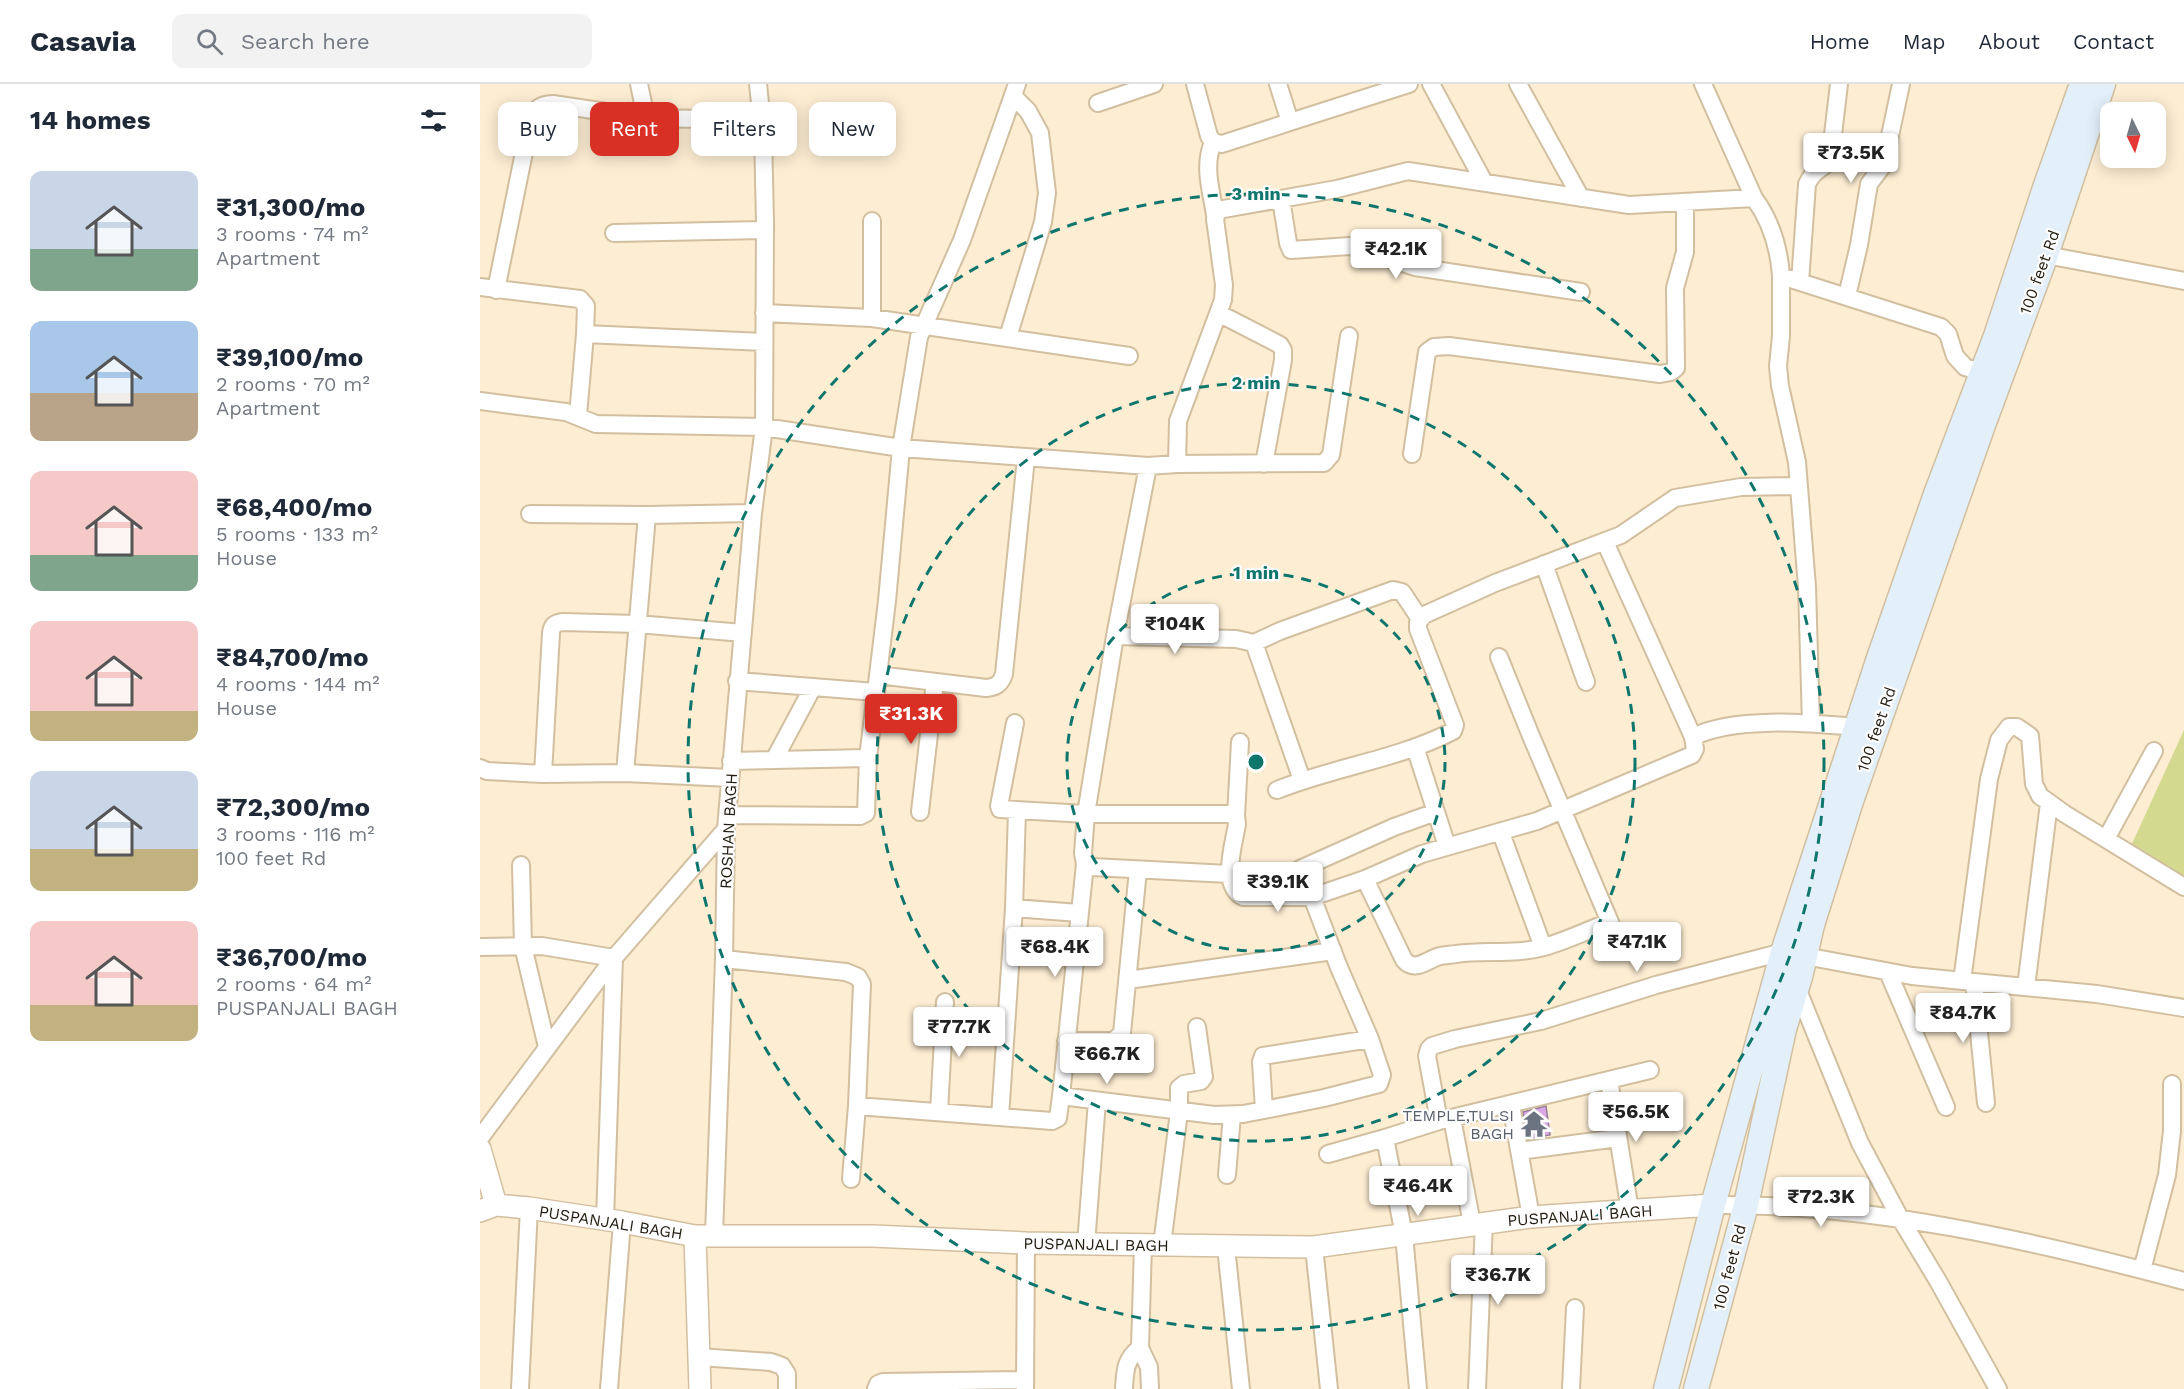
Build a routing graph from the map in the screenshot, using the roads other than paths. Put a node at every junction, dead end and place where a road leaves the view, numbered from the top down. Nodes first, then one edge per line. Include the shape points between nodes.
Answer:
1 (639, 84) edge
2 (758, 84) edge
3 (1154, 84) edge
4 (1195, 84) edge
5 (1278, 84) edge
6 (1409, 84) edge
7 (1431, 84) edge
8 (1518, 84) edge
9 (1703, 84) edge
10 (1839, 84) edge
11 (1901, 84) edge
12 (2082, 84) edge
13 (2103, 84) edge
14 (1128, 88) edge
15 (1015, 90) edge
16 (643, 102) edge
17 (760, 102) edge
18 (1098, 103) dead end
19 (590, 110) edge
20 (1290, 122) junction
21 (1213, 142) junction
22 (763, 156) edge
23 (1484, 182) junction
24 (1581, 198) junction
25 (1754, 198) junction
26 (1281, 199) junction
27 (1685, 202) junction
28 (1215, 214) junction
29 (872, 221) dead end
30 (765, 230) junction
31 (614, 233) dead end
32 (2046, 255) junction
33 (1781, 276) junction
34 (2184, 281) edge
35 (1800, 282) junction
36 (488, 288) edge
37 (1581, 292) dead end
38 (1847, 296) junction
39 (764, 313) junction
40 (1220, 314) junction
41 (872, 318) junction
42 (924, 325) junction
43 (585, 334) junction
44 (1349, 336) dead end
45 (1008, 337) junction
46 (764, 342) junction
47 (1129, 356) dead end
48 (1983, 373) junction
49 (480, 401) edge
50 (578, 416) junction
51 (764, 428) junction
52 (902, 448) junction
53 (1412, 454) dead end
54 (1026, 458) junction
55 (1177, 464) junction
56 (1264, 464) junction
57 (1148, 466) junction
58 (1799, 486) junction
59 (753, 513) junction
60 (530, 514) dead end
61 (647, 515) junction
62 (1605, 542) junction
63 (1544, 564) junction
64 (1420, 619) junction
65 (637, 624) junction
66 (743, 633) junction
67 (1115, 636) junction
68 (1254, 643) junction
69 (1499, 657) dead end
70 (878, 675) junction
71 (737, 681) junction
72 (935, 682) junction
73 (1586, 682) dead end
74 (813, 687) junction
75 (876, 692) junction
76 (1015, 723) dead end
77 (1810, 723) junction
78 (1856, 727) junction
79 (1693, 737) junction
80 (1240, 742) dead end
81 (1415, 747) junction
82 (2154, 751) dead end
83 (868, 758) junction
84 (774, 760) junction
85 (480, 768) edge
86 (730, 770) junction
87 (625, 773) junction
88 (543, 774) junction
89 (1302, 780) junction
90 (1277, 790) dead end
91 (2049, 803) junction
92 (1564, 810) junction
93 (1017, 811) junction
94 (920, 812) dead end
95 (1436, 812) junction
96 (1086, 814) junction
97 (1236, 816) junction
98 (727, 822) junction
99 (1501, 833) junction
100 (2106, 839) junction
101 (1447, 846) junction
102 (1085, 864) junction
103 (521, 865) dead end
104 (1300, 869) dead end
105 (1138, 870) junction
106 (1229, 874) junction
107 (1365, 879) junction
108 (2184, 886) edge
109 (1312, 897) junction
110 (1014, 908) junction
111 (1079, 913) junction
112 (523, 946) junction
113 (480, 947) edge
114 (1543, 947) junction
115 (1333, 951) junction
116 (1794, 954) junction
117 (614, 958) junction
118 (724, 959) junction
119 (1888, 972) junction
120 (1128, 980) junction
121 (1968, 982) junction
122 (2026, 987) junction
123 (1797, 988) junction
124 (945, 1002) dead end
125 (2184, 1008) edge
126 (1197, 1028) dead end
127 (1370, 1039) junction
128 (1066, 1041) junction
129 (547, 1047) junction
130 (1650, 1070) dead end
131 (1609, 1080) junction
132 (2172, 1084) dead end
133 (1061, 1096) junction
134 (1097, 1101) junction
135 (1986, 1103) dead end
136 (1511, 1105) junction
137 (856, 1106) junction
138 (1946, 1107) dead end
139 (1264, 1110) junction
140 (939, 1112) junction
141 (1179, 1112) junction
142 (1232, 1115) junction
143 (1000, 1117) junction
144 (1445, 1120) junction
145 (480, 1138) edge
146 (1385, 1138) junction
147 (1618, 1138) junction
148 (480, 1149) edge
149 (1519, 1151) junction
150 (1328, 1154) dead end
151 (1227, 1175) dead end
152 (851, 1179) dead end
153 (1713, 1205) junction
154 (1746, 1205) junction
155 (488, 1208) edge
156 (529, 1208) junction
157 (1629, 1211) junction
158 (1531, 1217) junction
159 (1900, 1218) junction
160 (614, 1221) junction
161 (1478, 1223) junction
162 (1404, 1234) junction
163 (704, 1236) junction
164 (1026, 1243) junction
165 (1086, 1244) junction
166 (1153, 1245) junction
167 (1226, 1247) junction
168 (1314, 1247) junction
169 (2142, 1270) junction
170 (2184, 1281) edge
171 (1575, 1308) dead end
172 (1140, 1348) junction
173 (699, 1357) junction
174 (1024, 1384) edge
175 (520, 1389) edge
176 (609, 1389) edge
177 (700, 1389) edge
178 (787, 1389) edge
179 (876, 1389) edge
180 (1124, 1389) edge
181 (1150, 1389) edge
182 (1241, 1389) edge
183 (1329, 1389) edge
184 (1418, 1389) edge
185 (1477, 1389) edge
186 (1571, 1389) edge
187 (1666, 1389) edge
188 (1696, 1389) edge
189 (1998, 1389) edge

1 - 16 street
2 - 17 street, ROSHAN BAGH
3 - 14 street
4 - 21 street
5 - 20 street
6 - 20 street
7 - 23 street
8 - 24 street
9 - 25 street
10 - 35 street via 1830,160 1812,173 1807,184
11 - 38 street via 1884,164 1869,184
12 - 48 main road
13 - 32 main road, 100 feet Rd
14 - 18 street
15 - 42 street via 962,240
15 - 45 street via 1040,133 1047,194 1043,222
19 - 36 street via 553,104 534,111
20 - 21 street via 1222,144
21 - 28 street via 1207,167
22 - 30 street, ROSHAN BAGH
23 - 24 street
23 - 26 street via 1402,171
24 - 27 street via 1629,205
25 - 27 street
25 - 33 street via 1767,215
26 - 28 street via 1221,208
26 - 37 street via 1292,250 1350,246 1415,267
27 - 53 street via 1685,252 1675,288 1676,368 1660,374 1434,347 1427,352
28 - 40 street via 1224,285
29 - 41 street
30 - 31 street
30 - 39 street, ROSHAN BAGH
32 - 34 street
32 - 116 main road, 100 feet Rd via 1851,801 1812,925
33 - 35 street
33 - 58 street via 1778,366
35 - 38 street
36 - 43 street via 580,298 586,306
38 - 48 street via 1941,327 1965,367
39 - 41 street
39 - 46 street, ROSHAN BAGH
40 - 55 street via 1178,422
40 - 56 street via 1280,345 1282,350
41 - 42 street
42 - 45 street
42 - 52 street
43 - 46 street
43 - 50 street
44 - 56 street via 1329,458 1324,463
45 - 47 street
46 - 51 street, ROSHAN BAGH
48 - 78 main road via 1936,494
49 - 50 street
50 - 51 street via 596,424
51 - 52 street
51 - 59 street, ROSHAN BAGH
52 - 54 street
52 - 70 street
54 - 57 street
54 - 72 street via 1003,679 986,688
55 - 56 street
55 - 57 street
57 - 67 street
58 - 62 street via 1741,487 1675,498
58 - 77 street via 1807,587
59 - 61 street
59 - 66 street, ROSHAN BAGH
60 - 61 street
61 - 65 street
62 - 63 street
62 - 79 street
63 - 64 street
63 - 73 street
64 - 68 street via 1402,592 1393,590
64 - 81 street via 1418,629 1455,728 1452,733
65 - 66 street
65 - 87 street
65 - 88 street via 563,622 552,627
66 - 71 street, ROSHAN BAGH
67 - 68 street via 1236,639
67 - 96 street
68 - 89 street
69 - 92 street
70 - 72 street
70 - 75 street
71 - 74 street
71 - 86 street, ROSHAN BAGH
72 - 94 street
74 - 75 street
74 - 84 street
75 - 83 street
76 - 93 street via 999,806 1004,811
77 - 78 street
77 - 79 street via 1721,728
78 - 116 main road
79 - 92 street via 1692,755
80 - 97 street
81 - 89 street
81 - 95 street
82 - 100 street
83 - 84 street
83 - 98 street via 864,816
84 - 86 street
85 - 88 street
86 - 87 street
86 - 98 street, ROSHAN BAGH
87 - 88 street
89 - 90 street
91 - 100 street
91 - 121 street via 2036,791 2030,736 2017,727 2009,727 1999,740 1989,779
91 - 122 street
92 - 99 street
92 - 114 street via 1612,928
93 - 96 street
93 - 110 street
95 - 101 street
95 - 104 street via 1394,826
96 - 97 street
96 - 102 street
97 - 106 street
98 - 117 street
98 - 118 street, ROSHAN BAGH
99 - 101 street
99 - 114 street
100 - 108 street
101 - 107 street
102 - 105 street
102 - 111 street
103 - 112 street
105 - 106 street
105 - 120 street
106 - 109 street via 1237,893 1243,897
107 - 109 street
107 - 114 street via 1408,964 1419,966 1458,953
109 - 115 street
110 - 111 street
110 - 143 street
111 - 128 street
112 - 113 street
112 - 117 street via 542,945
112 - 129 street
115 - 120 street
115 - 127 street
116 - 119 street
116 - 123 main road, 100 feet Rd
116 - 144 street via 1656,985 1541,1021 1432,1046 1427,1056
116 - 153 main road
117 - 129 street
117 - 160 street
118 - 137 street via 846,972 858,977 862,984
118 - 163 street, ROSHAN BAGH
119 - 121 street
119 - 138 street
120 - 128 street via 1119,1038
121 - 122 street
121 - 135 street
122 - 125 street
123 - 154 main road, 100 feet Rd via 1784,1029
123 - 159 street via 1860,1143
124 - 140 street
126 - 141 street via 1204,1077 1181,1085
127 - 139 street via 1263,1056
127 - 139 street via 1382,1075 1379,1084
128 - 133 street
129 - 145 street
130 - 131 street
131 - 136 street
131 - 147 street
132 - 169 street via 2167,1175
133 - 134 street
133 - 143 street via 1056,1121
134 - 141 street
134 - 165 street
136 - 144 street
136 - 149 street
137 - 140 street
137 - 152 street
139 - 142 street
140 - 143 street
141 - 142 street
141 - 166 street
142 - 151 street
144 - 146 street
144 - 161 street
146 - 150 street
146 - 162 street
147 - 149 street
147 - 157 street
148 - 155 street
149 - 158 street
153 - 154 street
153 - 157 street, PUSPANJALI BAGH
153 - 187 main road
154 - 159 street
154 - 188 main road, 100 feet Rd
155 - 156 street, PUSPANJALI BAGH
156 - 160 street, PUSPANJALI BAGH
156 - 175 street
157 - 158 street, PUSPANJALI BAGH
158 - 161 street, PUSPANJALI BAGH
159 - 169 street
159 - 189 street
160 - 163 street, PUSPANJALI BAGH
160 - 176 street
161 - 162 street, PUSPANJALI BAGH
161 - 185 street
162 - 168 street, PUSPANJALI BAGH
162 - 184 street
163 - 164 street, PUSPANJALI BAGH via 873,1236
163 - 173 street
164 - 165 street, PUSPANJALI BAGH
164 - 174 street
165 - 166 street, PUSPANJALI BAGH
166 - 167 street, PUSPANJALI BAGH
166 - 172 street
167 - 168 street, PUSPANJALI BAGH
167 - 182 street
168 - 183 street
169 - 170 street
171 - 186 street
172 - 180 street via 1128,1359
172 - 181 street via 1149,1367
173 - 177 street
173 - 178 street via 771,1362 782,1366 787,1374
174 - 179 street via 883,1382

